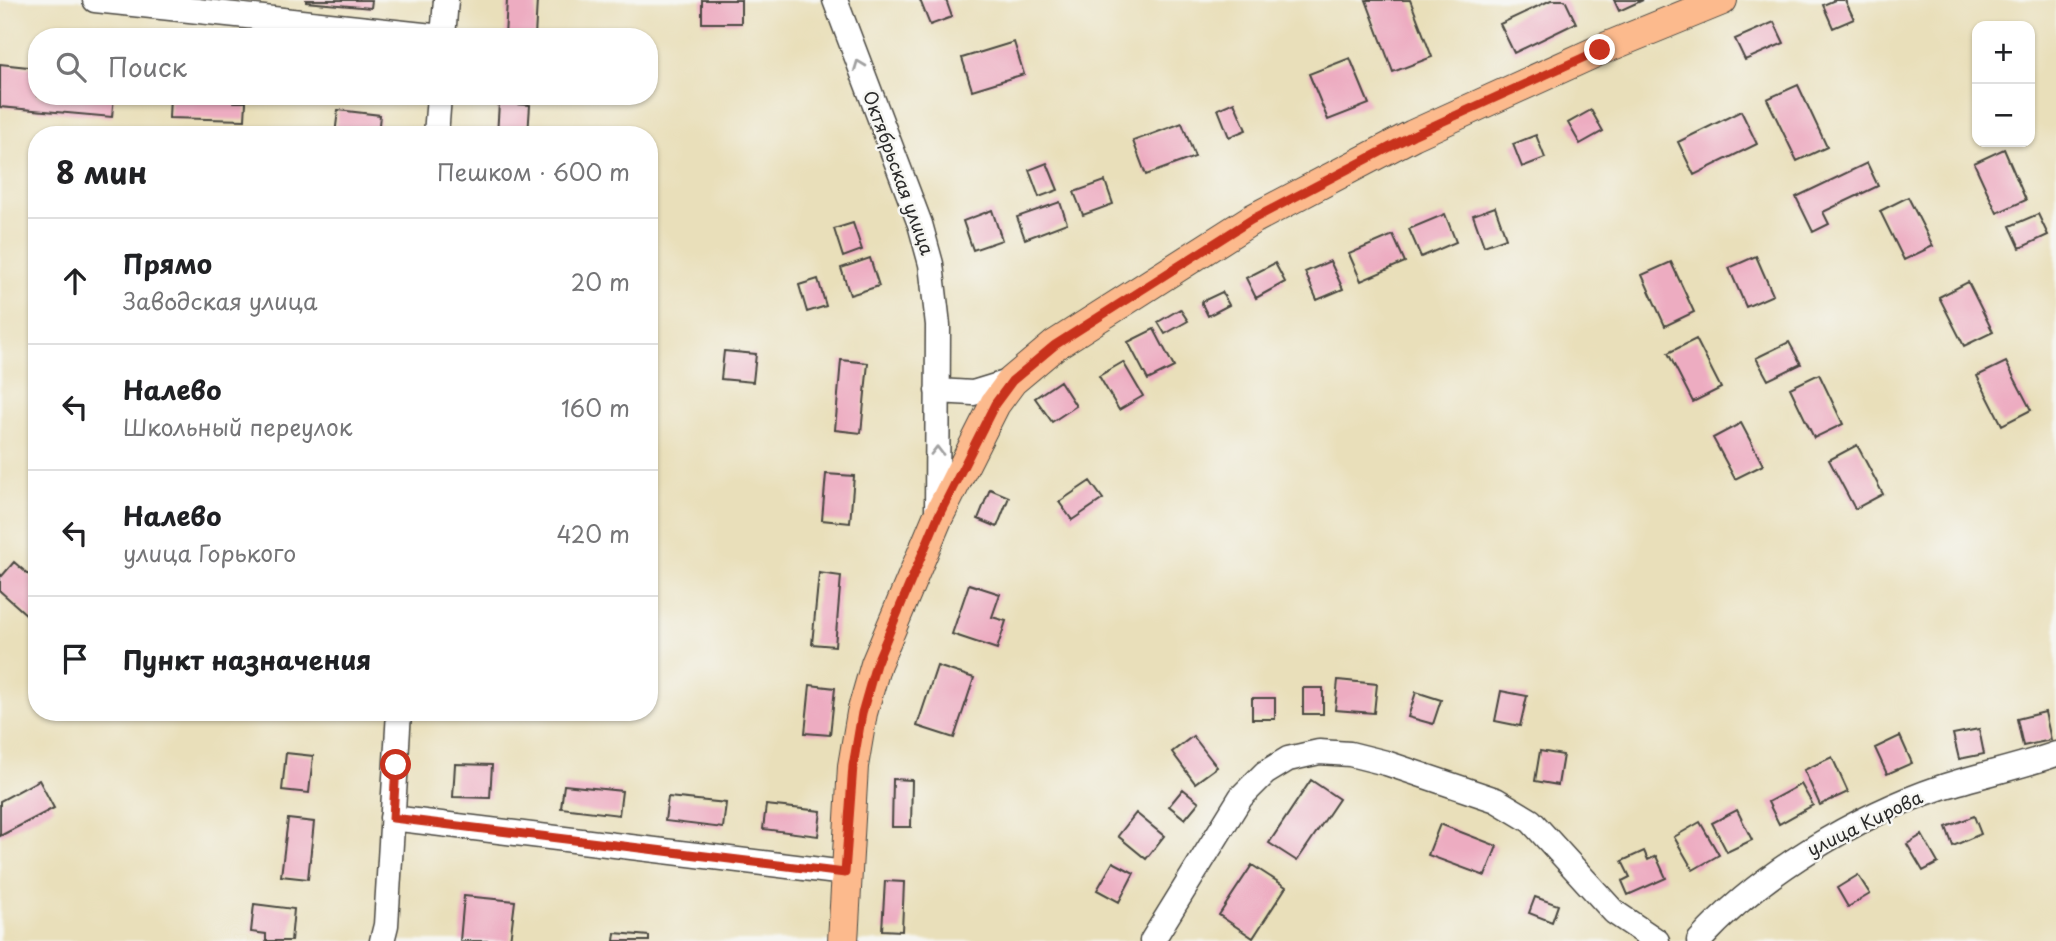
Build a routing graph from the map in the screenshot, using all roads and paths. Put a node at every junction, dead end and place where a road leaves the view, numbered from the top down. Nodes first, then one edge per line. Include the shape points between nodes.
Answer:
1 (95, 0) edge
2 (446, 0) edge
3 (835, 0) edge
4 (1722, 0) edge
5 (358, 28) edge
6 (443, 28) edge
7 (438, 105) edge
8 (437, 126) edge
9 (1012, 381) junction
10 (937, 391) junction
11 (937, 519) junction
12 (398, 721) edge
13 (2056, 754) edge
14 (393, 818) junction
15 (845, 873) junction
16 (382, 941) edge
17 (843, 941) edge
18 (1153, 941) edge
19 (1657, 941) edge
20 (1699, 941) edge

1 - 5 street
2 - 6 street
10 -> 3 street, Октябрьская улица via 938,325 924,237
4 - 9 main road via 1413,135 1251,220 1055,345
7 - 8 street
9 - 10 street via 973,393
9 - 11 main road via 995,404
11 -> 10 street, Октябрьская улица
11 - 15 main road via 876,664 862,713
12 - 14 street
13 - 20 street, улица Кирова via 1940,788 1876,815 1801,855 1753,889
14 - 15 street
14 - 16 street
15 - 17 main road
18 - 19 street via 1241,797 1265,773 1288,759 1320,752 1386,763 1496,800 1531,821 1614,912

